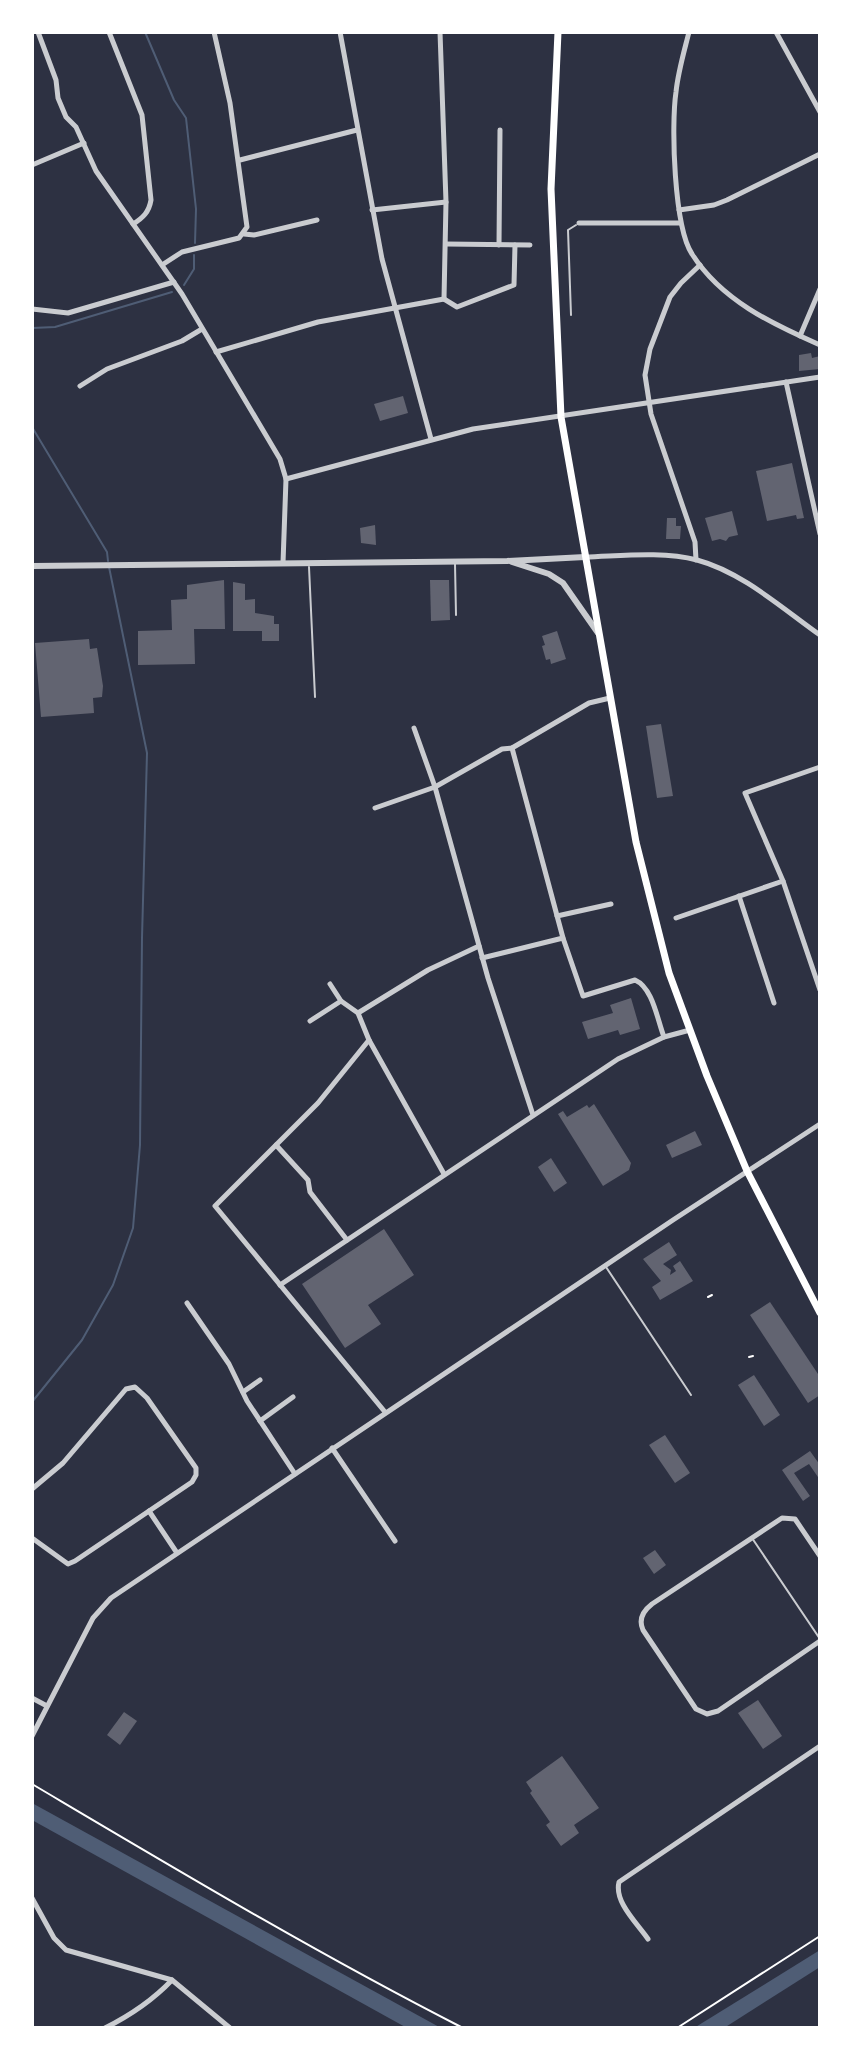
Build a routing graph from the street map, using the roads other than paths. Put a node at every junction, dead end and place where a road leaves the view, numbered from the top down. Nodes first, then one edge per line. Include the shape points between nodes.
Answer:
1 (38, 32) edge
2 (109, 32) edge
3 (214, 32) edge
4 (340, 32) edge
5 (440, 32) edge
6 (558, 32) edge
7 (689, 32) edge
8 (776, 32) edge
9 (820, 112) edge
10 (357, 130) junction
11 (500, 130) dead end
12 (84, 143) junction
13 (820, 154) edge
14 (240, 160) junction
15 (32, 165) edge
16 (446, 202) junction
17 (372, 210) junction
18 (679, 210) junction
19 (317, 220) dead end
20 (579, 223) joint
21 (680, 223) junction
22 (133, 224) junction
23 (244, 234) junction
24 (446, 244) junction
25 (499, 245) junction
26 (515, 245) junction
27 (530, 245) dead end
28 (162, 265) junction
29 (700, 265) junction
30 (174, 282) junction
31 (820, 289) edge
32 (444, 299) junction
33 (395, 307) junction
34 (32, 309) edge
35 (571, 315) dead end
36 (202, 329) junction
37 (800, 336) junction
38 (820, 345) edge
39 (216, 352) junction
40 (820, 377) edge
41 (786, 382) junction
42 (80, 386) dead end
43 (649, 404) junction
44 (561, 417) junction
45 (431, 439) junction
46 (286, 479) junction
47 (820, 534) edge
48 (585, 557) junction
49 (455, 560) junction
50 (696, 560) junction
51 (507, 561) junction
52 (283, 563) junction
53 (308, 563) junction
54 (32, 566) edge
55 (456, 615) dead end
56 (598, 633) junction
57 (820, 635) edge
58 (315, 697) dead end
59 (610, 698) junction
60 (414, 728) dead end
61 (512, 748) junction
62 (820, 767) edge
63 (435, 787) junction
64 (375, 808) dead end
65 (783, 881) junction
66 (739, 896) junction
67 (611, 904) dead end
68 (557, 916) junction
69 (676, 918) dead end
70 (563, 938) junction
71 (479, 946) junction
72 (482, 958) junction
73 (330, 984) dead end
74 (820, 990) edge
75 (341, 1001) junction
76 (774, 1003) dead end
77 (358, 1013) junction
78 (310, 1021) dead end
79 (690, 1030) junction
80 (664, 1037) junction
81 (369, 1040) junction
82 (533, 1115) junction
83 (820, 1124) edge
84 (276, 1145) junction
85 (747, 1171) junction
86 (444, 1174) junction
87 (347, 1240) junction
88 (605, 1266) junction
89 (280, 1285) junction
90 (187, 1303) dead end
91 (820, 1313) edge
92 (260, 1380) dead end
93 (243, 1392) junction
94 (691, 1395) dead end
95 (293, 1397) dead end
96 (385, 1412) junction
97 (260, 1421) junction
98 (332, 1448) junction
99 (295, 1474) junction
100 (32, 1489) edge
101 (149, 1511) junction
102 (751, 1537) junction
103 (32, 1538) edge
104 (395, 1541) dead end
105 (177, 1553) junction
106 (820, 1556) edge
107 (820, 1640) edge
108 (32, 1698) edge
109 (47, 1706) junction
110 (32, 1736) edge
111 (820, 1746) edge
112 (32, 1898) edge
113 (648, 1939) dead end
114 (172, 1980) junction
115 (105, 2028) edge
116 (230, 2028) edge

1 - 12 street via 58,98
2 - 22 street via 142,115 151,200 150,209
3 - 14 street
4 - 10 street
5 - 16 street
6 - 44 main road via 551,189
7 - 18 street via 675,93
8 - 9 street
10 - 14 street
10 - 17 street
11 - 25 street
12 - 15 street
12 - 22 street
13 - 18 street via 727,200
14 - 23 street
16 - 17 street
16 - 24 street
17 - 33 street
18 - 21 street
19 - 23 street
20 - 21 street
20 - 35 lane via 568,230
21 - 29 street
22 - 28 street
23 - 28 street via 182,252
24 - 25 street
24 - 32 street
25 - 26 street
26 - 27 street
26 - 32 street via 514,285 457,307
28 - 30 street
29 - 37 street via 749,310
29 - 43 street via 673,291 653,338 645,367
30 - 34 street via 68,313
30 - 36 street
31 - 37 street
32 - 33 street
33 - 39 street via 318,322
33 - 45 street
36 - 39 street
36 - 42 street
37 - 38 street
39 - 46 street via 280,459
40 - 41 street
41 - 43 street
41 - 47 street
43 - 44 street
43 - 50 street via 695,542
44 - 45 street
44 - 48 main road
45 - 46 street
46 - 52 street
48 - 50 street
48 - 51 street
48 - 56 main road
49 - 51 street
49 - 53 street
49 - 55 lane
50 - 57 street via 719,568
51 - 56 street via 563,583
52 - 53 street
52 - 54 street
53 - 58 lane
56 - 59 main road
59 - 61 street via 589,703
59 - 79 main road via 655,922
60 - 63 street
61 - 63 street
61 - 68 street
62 - 65 street via 745,793
63 - 64 street
63 - 71 street
65 - 66 street
65 - 74 street
66 - 69 street
66 - 76 street
67 - 68 street
68 - 70 street
70 - 72 street
70 - 80 street via 583,996 635,980 642,983
71 - 72 street
71 - 77 street via 418,975
72 - 82 street
73 - 75 street
75 - 77 street
75 - 78 street
77 - 81 street
79 - 80 street
79 - 85 main road
80 - 82 street via 618,1059
81 - 84 street
81 - 86 street
82 - 86 street
83 - 85 street
84 - 87 street via 308,1180 310,1192
84 - 89 street via 215,1206
85 - 88 street
85 - 91 main road
86 - 87 street
87 - 89 street
88 - 94 lane
88 - 96 street
89 - 96 street
90 - 93 street
92 - 93 street
93 - 97 street
95 - 97 street
96 - 98 street
97 - 99 street
98 - 99 street
98 - 104 street
99 - 105 street
100 - 101 street via 63,1463 126,1389 135,1387 196,1468 192,1482
101 - 103 street via 68,1564
101 - 105 street
102 - 106 street via 790,1517
102 - 107 lane
102 - 107 street via 648,1607 643,1630 696,1709 707,1714
105 - 109 street via 102,1607
108 - 109 street
109 - 110 street
111 - 113 street via 619,1882 622,1902
112 - 114 street via 66,1950
114 - 115 street via 147,2003
114 - 116 street

